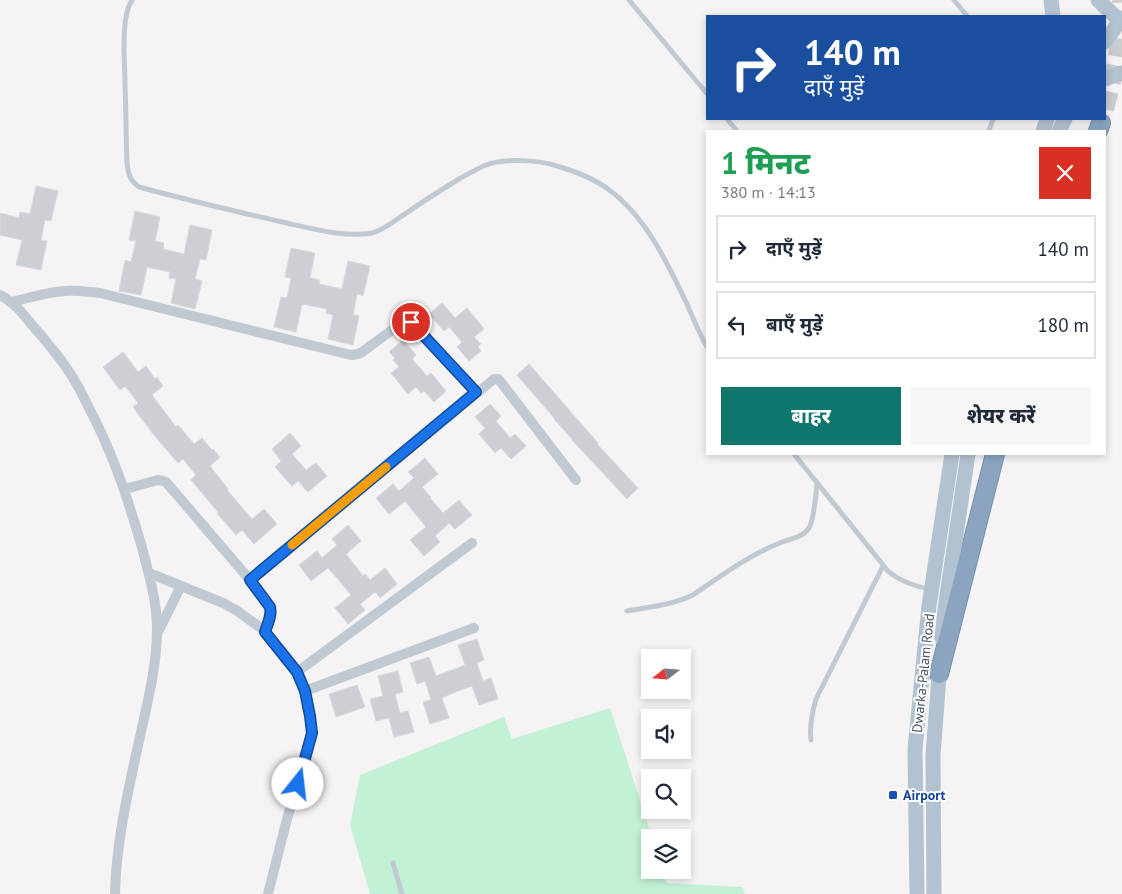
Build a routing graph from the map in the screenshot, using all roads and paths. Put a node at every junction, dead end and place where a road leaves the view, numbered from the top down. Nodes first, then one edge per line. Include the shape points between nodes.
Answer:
1 (132, 0) edge
2 (629, 0) edge
3 (954, 0) edge
4 (1051, 0) edge
5 (1101, 5) edge
6 (966, 15) edge
7 (1053, 15) edge
8 (1121, 20) edge
9 (1106, 41) edge
10 (1122, 73) edge
11 (1106, 80) edge
12 (706, 94) edge
13 (728, 120) edge
14 (736, 130) edge
15 (0, 295) edge
16 (11, 302) junction
17 (706, 344) edge
18 (476, 392) junction
19 (795, 455) edge
20 (952, 455) edge
21 (968, 455) edge
22 (995, 455) edge
23 (576, 480) dead end
24 (817, 483) junction
25 (125, 489) junction
26 (472, 543) dead end
27 (883, 566) junction
28 (149, 573) junction
29 (250, 580) junction
30 (181, 586) junction
31 (932, 590) junction
32 (627, 611) dead end
33 (474, 628) dead end
34 (265, 632) junction
35 (157, 634) junction
36 (297, 672) junction
37 (939, 674) junction
38 (305, 691) junction
39 (811, 740) dead end
40 (393, 863) dead end
41 (114, 894) edge
42 (268, 894) edge
43 (402, 894) edge
44 (917, 894) edge
45 (934, 894) edge

1 - 17 lane via 126,18 124,48 127,163 134,184 208,206 312,228 365,234 386,227 487,164 546,162 573,170 607,188 628,206 667,263
2 - 12 lane
3 - 6 lane
4 - 7 main road
5 - 8 main road
8 - 9 main road
10 - 11 main road
13 - 14 lane
15 - 16 street
16 - 18 street via 50,292 81,291 351,355 362,352 399,325 411,322
16 - 25 street via 71,374 95,418
18 - 23 street via 492,380 498,380
18 - 29 street
19 - 24 lane
20 - 31 main road, Dwarka-Palam Road
21 - 37 main road, Dwarka-Palam Road via 945,609
22 - 37 highway
24 - 27 lane
24 - 32 lane via 812,521 805,532 760,552 686,599
25 - 28 street
25 - 29 street via 153,481 166,482
26 - 36 street
27 - 31 lane via 894,576
27 - 39 lane via 816,699 810,724
28 - 30 street
28 - 35 street
29 - 34 street via 270,607
30 - 34 street via 236,610
30 - 35 street
31 - 44 main road, Dwarka-Palam Road via 915,749
33 - 38 street
34 - 36 street
35 - 41 street via 150,688 116,866
36 - 38 street
37 - 45 main road, Dwarka-Palam Road via 933,755
38 - 42 street via 312,733
40 - 43 lane

